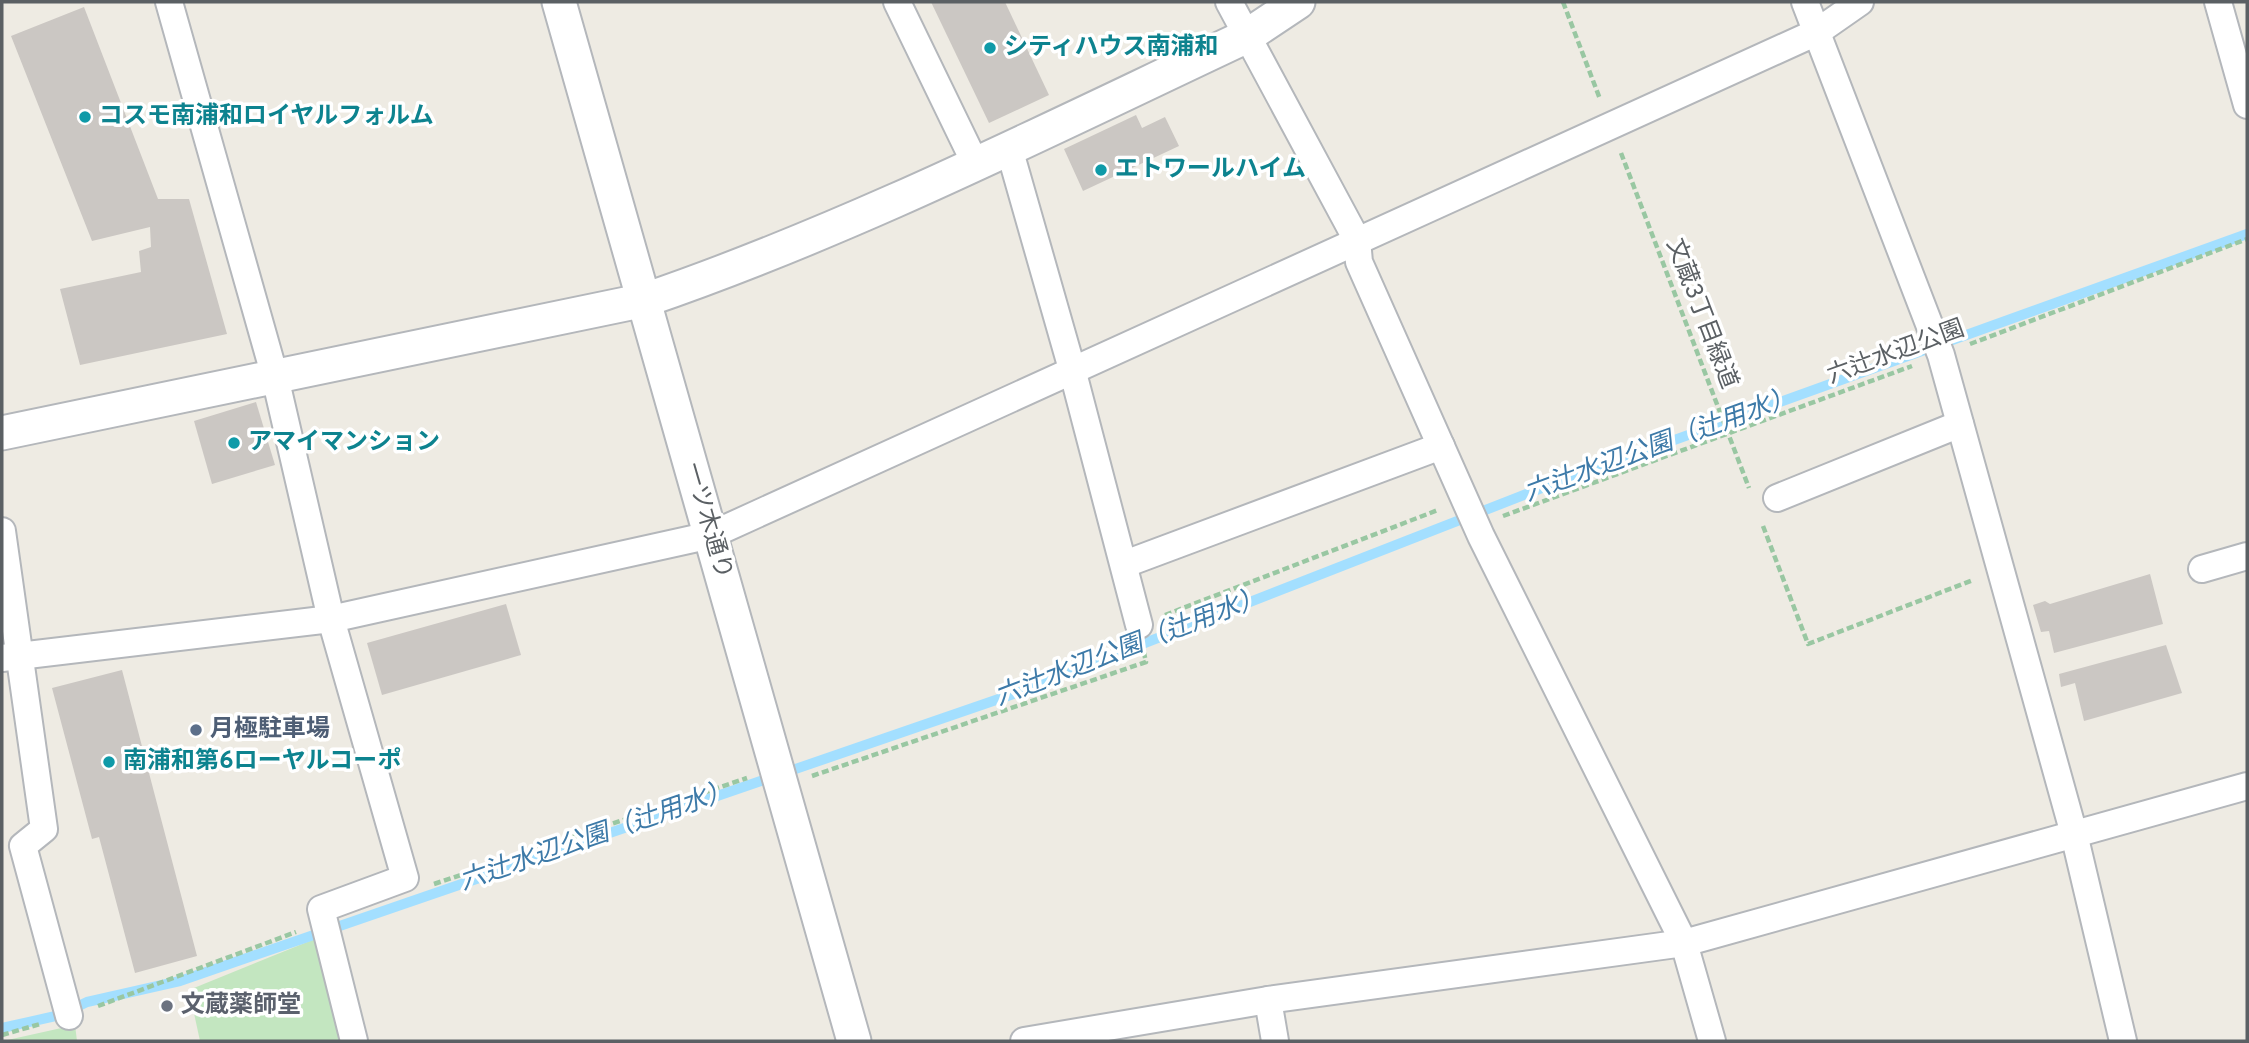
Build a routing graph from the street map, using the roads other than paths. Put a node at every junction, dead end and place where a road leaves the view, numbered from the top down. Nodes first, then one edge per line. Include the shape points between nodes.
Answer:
1 (169, 2) edge
2 (559, 2) edge
3 (897, 2) edge
4 (1229, 2) edge
5 (1298, 2) edge
6 (1805, 2) edge
7 (1860, 2) edge
8 (2218, 2) edge
9 (1817, 32) junction
10 (1247, 36) junction
11 (2247, 105) edge
12 (1009, 148) junction
13 (975, 163) junction
14 (1357, 240) junction
15 (645, 300) junction
16 (1072, 369) junction
17 (275, 377) junction
18 (1960, 424) junction
19 (2, 433) edge
20 (1441, 446) junction
21 (1764, 497) road end
22 (2, 531) edge
23 (711, 535) junction
24 (2247, 556) edge
25 (1125, 564) junction
26 (2202, 569) dead end
27 (331, 619) junction
28 (1139, 625) dead end
29 (11, 657) edge
30 (2247, 786) edge
31 (2074, 834) junction
32 (1684, 943) junction
33 (1268, 1000) junction
34 (69, 1016) road end
35 (354, 1041) edge
36 (854, 1041) edge
37 (1024, 1041) edge
38 (1275, 1041) edge
39 (1712, 1041) edge
40 (2123, 1041) edge

1 - 17 street
2 - 15 street, 一ツ木通り
3 - 13 street
4 - 10 street
5 - 10 street
6 - 9 street
7 - 9 street
8 - 11 street
9 - 14 street
9 - 18 street via 1941,355
10 - 12 street
10 - 14 street
12 - 13 street
12 - 16 street
13 - 15 street via 723,274
14 - 16 street
14 - 20 street via 1359,262
15 - 17 street
15 - 23 street, 一ツ木通り
16 - 23 street
16 - 25 street
17 - 19 street
17 - 27 street
18 - 21 street
18 - 31 street
20 - 25 street
20 - 32 street
22 - 29 street
23 - 27 street
23 - 36 street, 一ツ木通り
24 - 26 street
25 - 28 street
27 - 29 street
27 - 35 street via 405,878 321,909
29 - 34 street via 44,829 23,846
30 - 31 street
31 - 32 street
31 - 40 street
32 - 33 street
32 - 39 street
33 - 37 street
33 - 38 street

